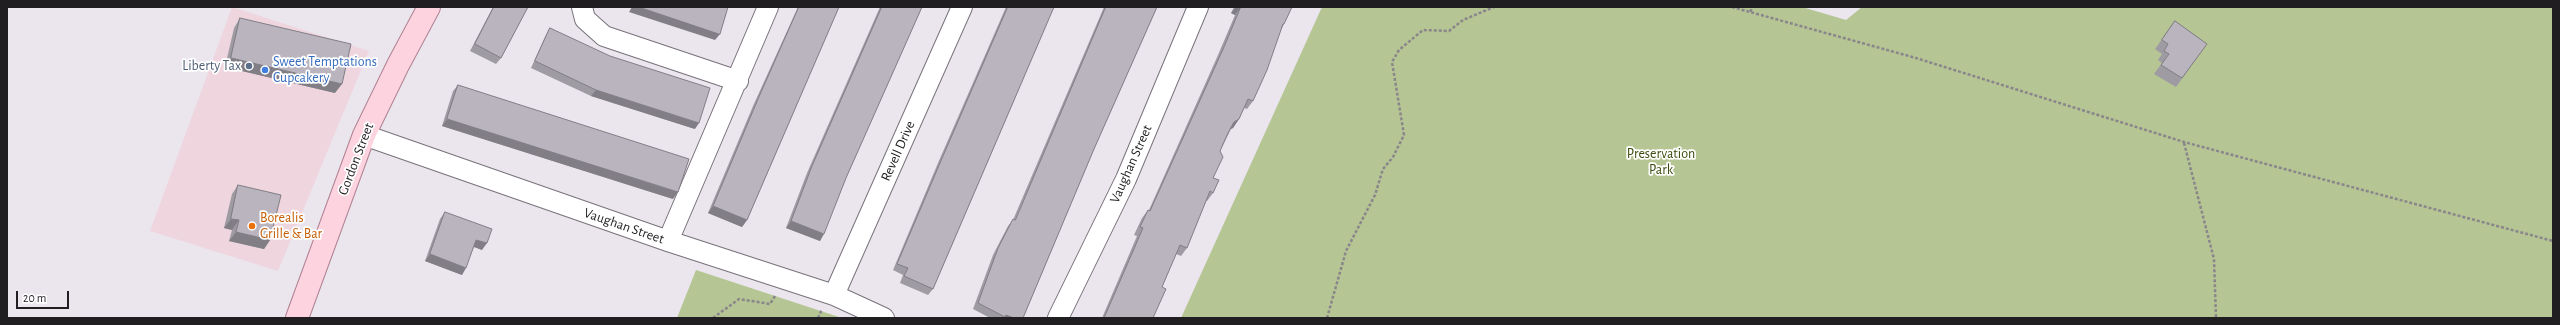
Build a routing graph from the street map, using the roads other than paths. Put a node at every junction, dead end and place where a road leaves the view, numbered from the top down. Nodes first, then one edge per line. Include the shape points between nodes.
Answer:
1 (429, 7) edge
2 (582, 7) edge
3 (768, 7) edge
4 (962, 7) edge
5 (1198, 7) edge
6 (738, 80) junction
7 (364, 135) junction
8 (668, 241) junction
9 (834, 295) junction
10 (297, 318) edge
11 (884, 318) edge
12 (1058, 318) edge

1 - 7 main road, Gordon Street
2 - 6 street via 585,18 604,36
3 - 6 street
4 - 9 street, Revell Drive
5 - 12 street, Vaughan Street via 1126,179
6 - 8 street
7 - 8 street, Vaughan Street
7 - 10 main road, Gordon Street
8 - 9 street, Vaughan Street
9 - 11 street, Vaughan Street

